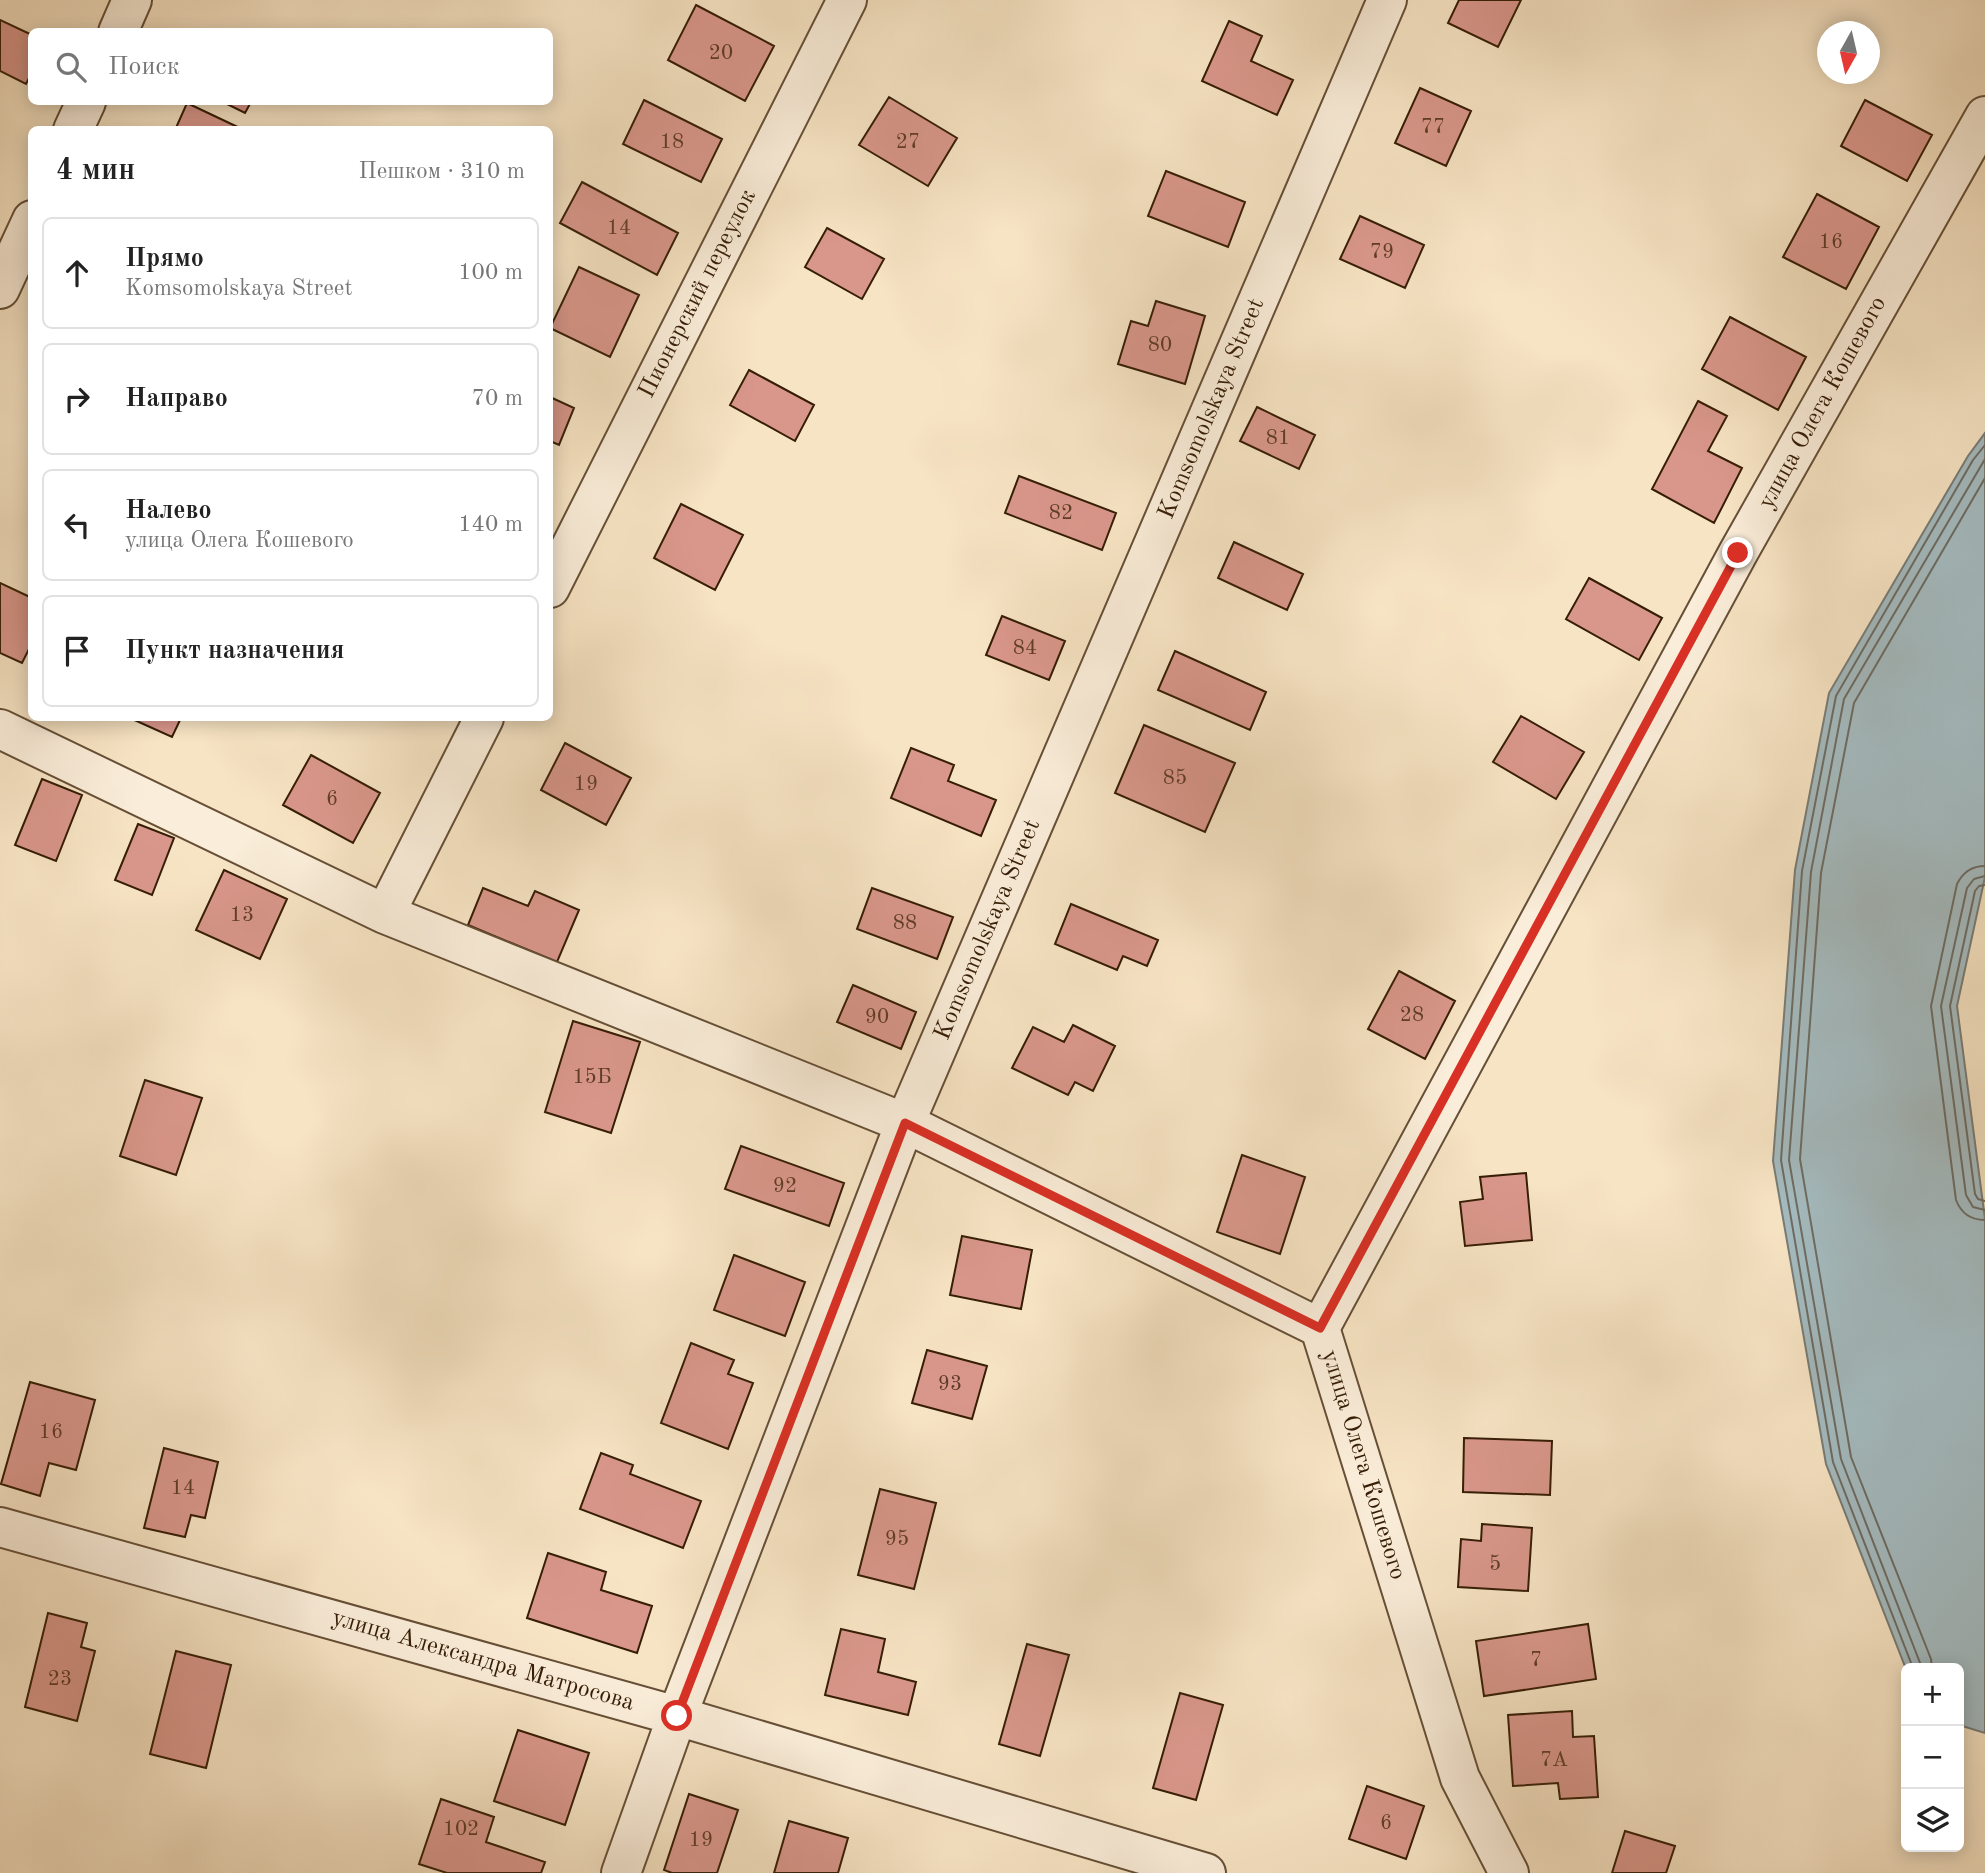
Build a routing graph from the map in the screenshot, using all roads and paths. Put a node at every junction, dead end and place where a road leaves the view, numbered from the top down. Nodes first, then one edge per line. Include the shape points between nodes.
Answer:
1 (132, 0) edge
2 (847, 0) edge
3 (1387, 0) edge
4 (120, 28) edge
5 (85, 105) edge
6 (1985, 116) edge
7 (75, 126) edge
8 (28, 229) edge
9 (0, 289) edge
10 (553, 582) edge
11 (482, 721) edge
12 (0, 729) edge
13 (384, 914) junction
14 (905, 1123) junction
15 (1320, 1328) junction
16 (0, 1527) edge
17 (677, 1716) junction
18 (621, 1873) edge
19 (1206, 1873) edge
20 (1509, 1873) edge

1 - 4 street
2 - 10 street, Пионерский переулок
3 - 14 street, Komsomolskaya Street
5 - 7 street
6 - 15 street, улица Олега Кошевого via 1738,553
8 - 9 street
11 - 13 street
12 - 13 street
13 - 14 street
14 - 15 street
14 - 17 street, Komsomolskaya Street
15 - 20 street, улица Олега Кошевого via 1460,1779
16 - 17 street, улица Александра Матросова
17 - 18 street, Komsomolskaya Street
17 - 19 street, улица Александра Матросова

